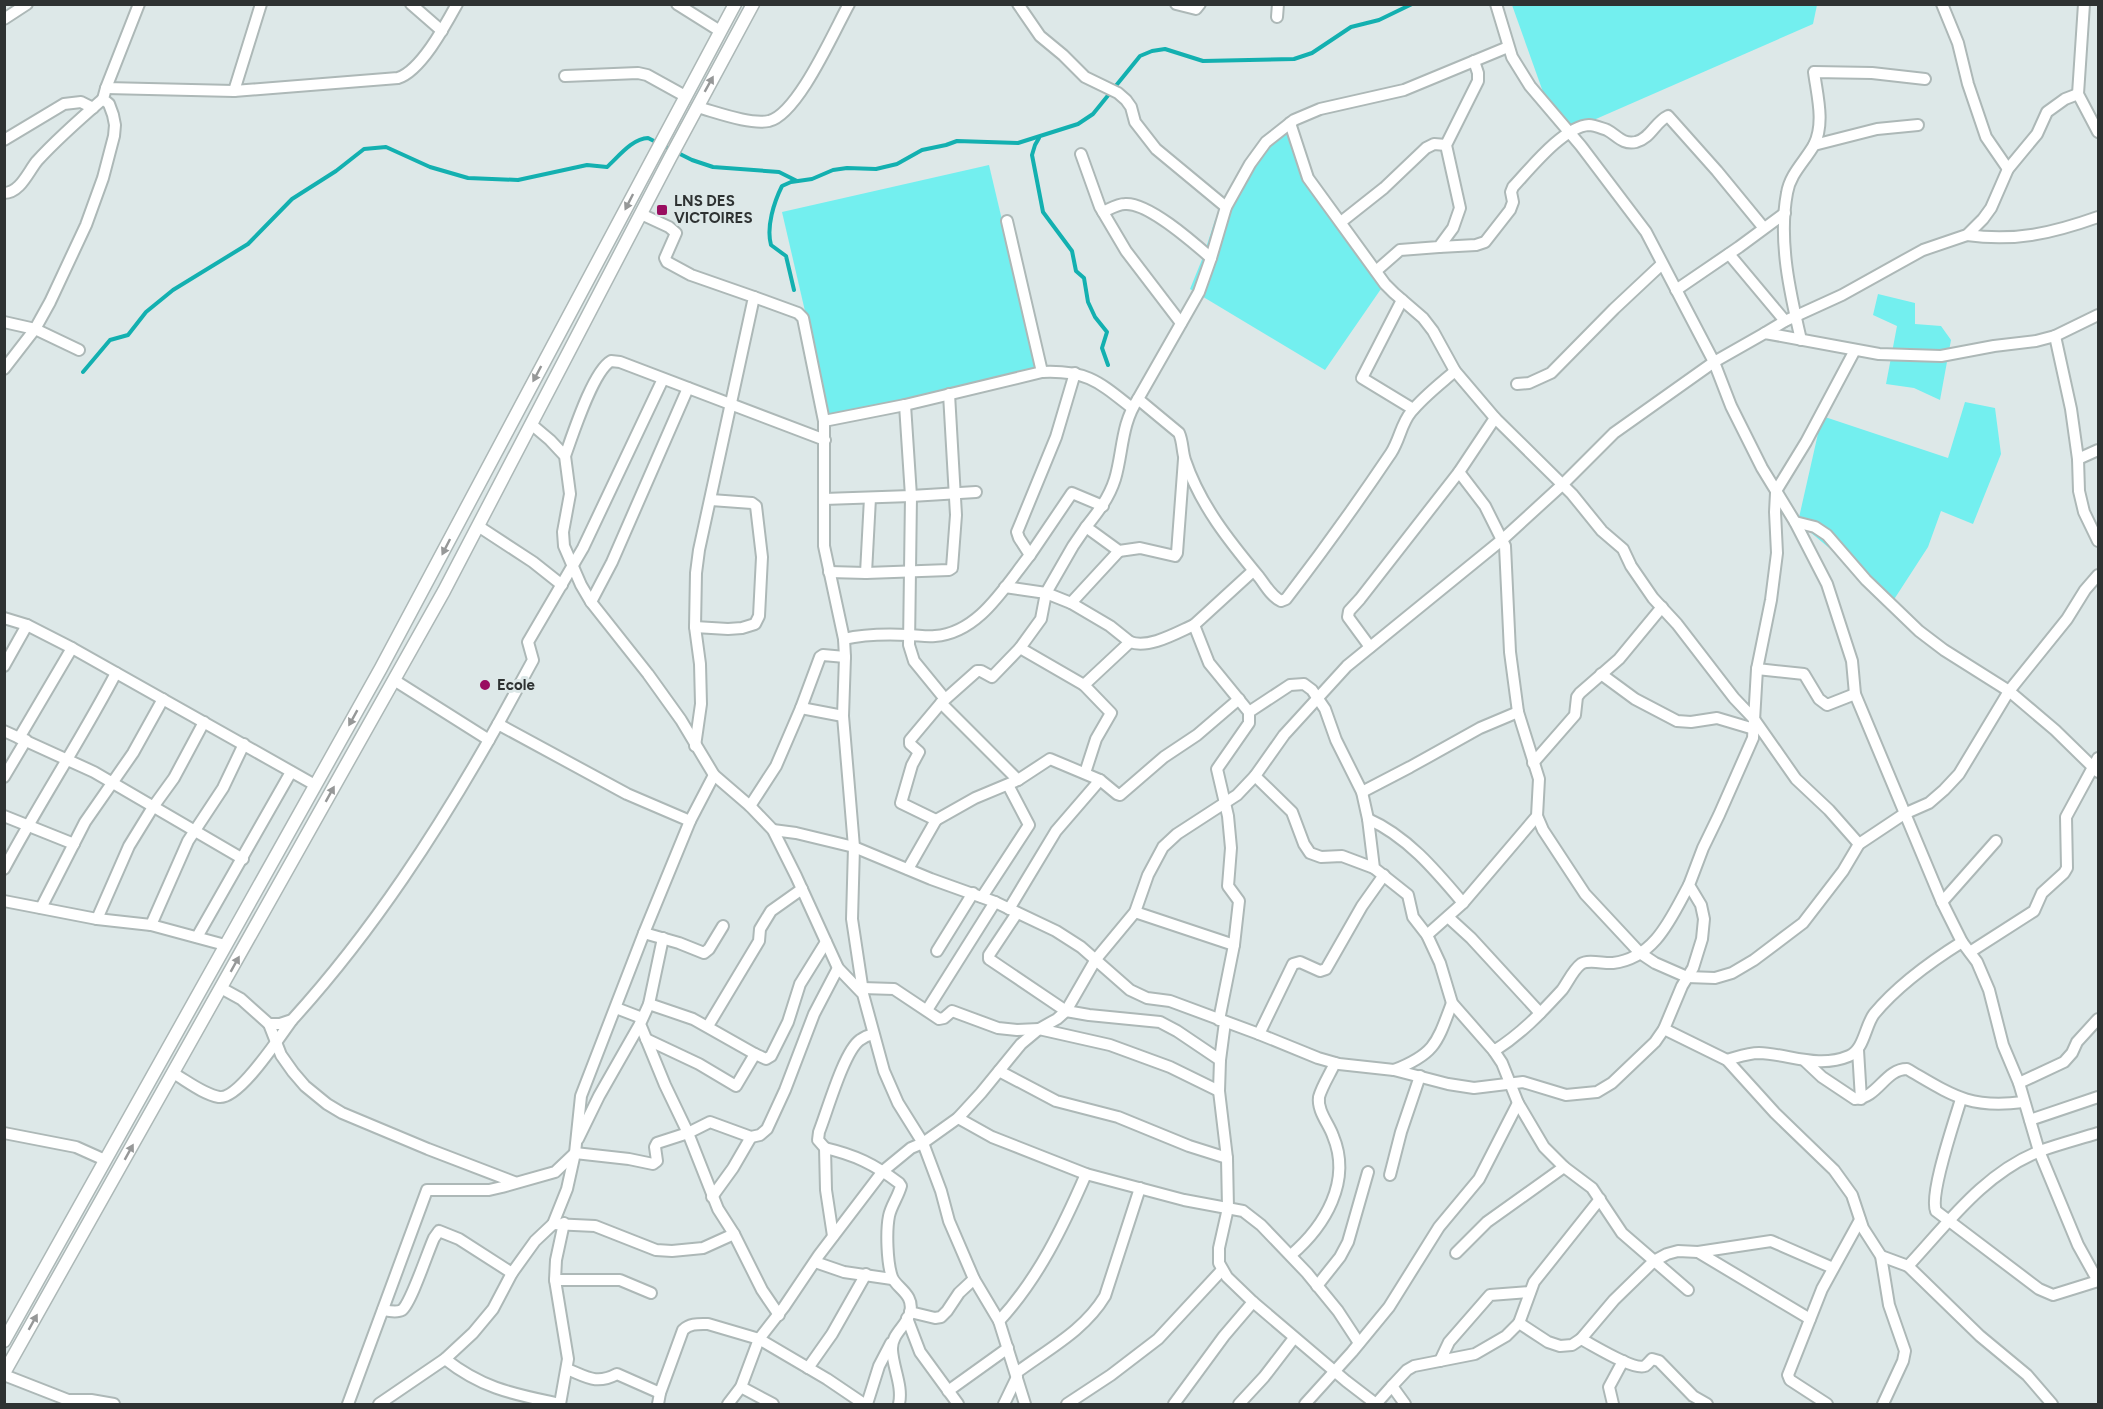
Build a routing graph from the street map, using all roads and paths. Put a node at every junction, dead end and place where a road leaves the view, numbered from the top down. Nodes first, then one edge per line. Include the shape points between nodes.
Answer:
1 (27, 4) edge
2 (139, 4) edge
3 (261, 4) edge
4 (411, 4) edge
5 (457, 4) edge
6 (677, 4) edge
7 (735, 4) edge
8 (753, 4) edge
9 (849, 4) edge
10 (1018, 4) edge
11 (1176, 4) edge
12 (1200, 4) edge
13 (1278, 4) edge
14 (1496, 4) edge
15 (1942, 4) edge
16 (2084, 4) edge
17 (1277, 17) dead end
18 (4, 18) edge
19 (442, 31) junction
20 (720, 31) junction
21 (1509, 47) junction
22 (1474, 61) junction
23 (565, 76) dead end
24 (1925, 79) dead end
25 (106, 88) junction
26 (234, 91) junction
27 (2078, 94) junction
28 (685, 96) junction
29 (103, 99) junction
30 (697, 107) junction
31 (93, 108) junction
32 (1290, 123) junction
33 (1918, 125) dead end
34 (1569, 132) junction
35 (2098, 132) edge
36 (4, 140) edge
37 (1446, 145) junction
38 (1814, 145) junction
39 (1081, 154) dead end
40 (2008, 169) junction
41 (4, 193) edge
42 (1226, 207) junction
43 (1103, 212) junction
44 (1785, 213) junction
45 (641, 214) junction
46 (2098, 217) edge
47 (1008, 221) dead end
48 (1341, 222) junction
49 (1763, 227) junction
50 (1967, 235) junction
51 (1439, 247) junction
52 (1729, 254) junction
53 (1211, 258) junction
54 (1662, 264) junction
55 (1376, 271) junction
56 (1676, 290) junction
57 (754, 297) junction
58 (1402, 300) junction
59 (2098, 315) edge
60 (1796, 316) junction
61 (1785, 321) junction
62 (4, 322) edge
63 (1181, 323) junction
64 (34, 329) junction
65 (1766, 333) junction
66 (2055, 336) junction
67 (1801, 340) junction
68 (79, 350) dead end
69 (1855, 350) junction
70 (1714, 362) junction
71 (4, 369) edge
72 (1455, 371) junction
73 (1042, 372) junction
74 (1075, 373) junction
75 (663, 379) junction
76 (1517, 384) dead end
77 (688, 388) junction
78 (950, 394) junction
79 (1135, 404) junction
80 (732, 405) junction
81 (905, 405) junction
82 (1413, 409) junction
83 (1495, 418) junction
84 (824, 422) junction
85 (531, 424) junction
86 (825, 440) junction
87 (2098, 450) edge
88 (565, 456) junction
89 (1184, 458) junction
90 (2078, 459) junction
91 (1459, 472) junction
92 (1562, 485) junction
93 (976, 492) dead end
94 (1776, 492) junction
95 (954, 494) junction
96 (911, 496) junction
97 (870, 498) junction
98 (824, 499) junction
99 (711, 500) junction
100 (1103, 506) junction
101 (1795, 522) junction
102 (478, 526) junction
103 (1086, 528) junction
104 (1503, 539) junction
105 (2098, 541) edge
106 (1119, 551) junction
107 (1029, 555) junction
108 (572, 566) junction
109 (909, 571) junction
110 (1253, 571) junction
111 (829, 572) junction
112 (866, 573) junction
113 (2098, 575) edge
114 (562, 585) junction
115 (1005, 587) junction
116 (1046, 592) junction
117 (591, 602) junction
118 (1071, 603) junction
119 (1662, 607) junction
120 (4, 618) edge
121 (27, 625) junction
122 (1194, 625) junction
123 (695, 627) junction
124 (908, 635) junction
125 (844, 639) junction
126 (1130, 642) junction
127 (1370, 647) junction
128 (72, 648) junction
129 (1020, 648) junction
130 (845, 657) junction
131 (4, 666) edge
132 (1757, 669) junction
133 (116, 673) junction
134 (1601, 674) junction
135 (394, 680) junction
136 (1084, 685) junction
137 (2009, 691) junction
138 (1855, 694) junction
139 (1318, 697) junction
140 (163, 699) junction
141 (1239, 699) junction
142 (943, 701) junction
143 (801, 708) junction
144 (1249, 712) junction
145 (1518, 712) junction
146 (843, 716) junction
147 (204, 722) junction
148 (498, 724) junction
149 (1754, 724) junction
150 (4, 731) edge
151 (22, 739) junction
152 (489, 740) junction
153 (244, 744) junction
154 (695, 746) junction
155 (66, 758) junction
156 (1533, 763) junction
157 (2096, 766) edge
158 (291, 772) junction
159 (1085, 773) junction
160 (714, 775) junction
161 (1255, 776) junction
162 (4, 777) edge
163 (1101, 780) junction
164 (113, 782) junction
165 (1013, 783) junction
166 (315, 785) junction
167 (1362, 792) junction
168 (1225, 804) junction
169 (750, 806) junction
170 (153, 807) junction
171 (1904, 814) junction
172 (4, 816) edge
173 (1537, 816) junction
174 (1368, 819) junction
175 (936, 820) junction
176 (690, 821) junction
177 (27, 826) junction
178 (773, 830) junction
179 (194, 831) junction
180 (1996, 841) dead end
181 (74, 844) junction
182 (1859, 844) junction
183 (854, 847) junction
184 (243, 859) junction
185 (1374, 868) junction
186 (908, 869) junction
187 (4, 870) edge
188 (1384, 874) junction
189 (1689, 885) junction
190 (802, 889) junction
191 (977, 895) junction
192 (4, 901) edge
193 (995, 902) junction
194 (1942, 902) junction
195 (1463, 903) junction
196 (41, 908) junction
197 (1013, 911) junction
198 (1134, 912) junction
199 (1448, 917) junction
200 (98, 919) junction
201 (151, 924) junction
202 (723, 926) dead end
203 (644, 933) junction
204 (1427, 935) junction
205 (197, 937) junction
206 (663, 938) junction
207 (826, 942) junction
208 (1962, 942) junction
209 (225, 945) junction
210 (1234, 945) junction
211 (937, 951) dead end
212 (1970, 952) junction
213 (1641, 953) junction
214 (1096, 959) junction
215 (838, 968) junction
216 (1687, 977) junction
217 (221, 988) junction
218 (862, 991) junction
219 (1452, 1003) junction
220 (648, 1004) junction
221 (616, 1008) junction
222 (927, 1010) junction
223 (1066, 1011) junction
224 (1540, 1013) junction
225 (2098, 1019) edge
226 (292, 1020) junction
227 (641, 1021) junction
228 (1222, 1021) junction
229 (269, 1024) junction
230 (708, 1026) junction
231 (1039, 1029) junction
232 (1664, 1029) junction
233 (873, 1034) junction
234 (1260, 1034) junction
235 (646, 1039) junction
236 (277, 1041) junction
237 (1858, 1050) junction
238 (1494, 1051) junction
239 (755, 1054) junction
240 (1220, 1060) junction
241 (1727, 1060) junction
242 (1805, 1061) junction
243 (1335, 1063) junction
244 (1394, 1070) junction
245 (999, 1071) junction
246 (173, 1073) junction
247 (1420, 1076) junction
248 (2019, 1083) junction
249 (1509, 1084) junction
250 (1219, 1091) junction
251 (2098, 1097) edge
252 (1861, 1099) junction
253 (1961, 1099) junction
254 (2023, 1102) junction
255 (1518, 1103) junction
256 (958, 1119) junction
257 (2030, 1120) junction
258 (4, 1133) edge
259 (688, 1133) junction
260 (2098, 1133) edge
261 (752, 1137) junction
262 (924, 1143) junction
263 (825, 1148) junction
264 (575, 1149) junction
265 (2039, 1151) junction
266 (1227, 1158) junction
267 (105, 1160) junction
268 (1564, 1167) junction
269 (883, 1171) junction
270 (1368, 1172) dead end
271 (1086, 1174) junction
272 (1390, 1175) dead end
273 (514, 1182) junction
274 (1140, 1188) junction
275 (712, 1197) junction
276 (1600, 1199) junction
277 (1228, 1208) junction
278 (1860, 1220) junction
279 (1950, 1221) junction
280 (559, 1224) junction
281 (734, 1234) junction
282 (833, 1236) junction
283 (1698, 1252) junction
284 (1455, 1253) dead end
285 (1291, 1255) junction
286 (1881, 1256) junction
287 (1654, 1260) junction
288 (815, 1262) junction
289 (1908, 1266) junction
290 (1833, 1268) junction
291 (1222, 1270) junction
292 (512, 1273) junction
293 (866, 1274) junction
294 (892, 1279) junction
295 (974, 1279) junction
296 (555, 1280) junction
297 (2098, 1281) edge
298 (1317, 1286) junction
299 (1688, 1290) dead end
300 (1530, 1292) junction
301 (651, 1293) dead end
302 (1253, 1302) junction
303 (383, 1310) junction
304 (779, 1315) junction
305 (908, 1315) junction
306 (1810, 1318) junction
307 (999, 1321) junction
308 (1519, 1323) junction
309 (1294, 1338) junction
310 (759, 1339) junction
311 (1581, 1340) junction
312 (4, 1341) edge
313 (892, 1343) junction
314 (1359, 1343) junction
315 (1008, 1348) junction
316 (445, 1359) junction
317 (1440, 1361) junction
318 (1623, 1361) junction
319 (808, 1368) junction
320 (567, 1369) junction
321 (1334, 1371) junction
322 (4, 1374) edge
323 (1017, 1375) junction
324 (1392, 1386) junction
325 (741, 1387) junction
326 (948, 1391) junction
327 (660, 1393) junction
328 (1085, 1400) edge
329 (1815, 1401) edge
330 (69, 1402) edge
331 (384, 1403) edge
332 (114, 1404) edge
333 (348, 1404) edge
334 (560, 1404) edge
335 (658, 1404) edge
336 (728, 1404) edge
337 (773, 1404) edge
338 (865, 1404) edge
339 (899, 1404) edge
340 (958, 1404) edge
341 (1004, 1404) edge
342 (1025, 1404) edge
343 (1067, 1404) edge
344 (1174, 1404) edge
345 (1239, 1404) edge
346 (1305, 1404) edge
347 (1376, 1404) edge
348 (1405, 1404) edge
349 (1613, 1404) edge
350 (1707, 1404) edge
351 (1827, 1404) edge
352 (1883, 1404) edge
353 (2052, 1404) edge

1 - 18 street
2 - 25 street
3 - 26 street
4 - 19 street
5 - 19 street
6 - 20 street
7 - 20 street
30 -> 8 street
9 - 30 street via 804,87 774,119 755,121
10 - 42 street via 1040,36 1085,77 1126,100 1135,122 1156,149
11 - 12 street via 1196,9
13 - 17 street
14 - 21 street
15 - 40 street via 1986,137
16 - 27 street
19 - 26 street via 404,76
20 - 28 street
21 - 22 street
21 - 34 street via 1530,86
22 - 32 street via 1404,90 1320,108
22 - 37 street via 1478,81
23 - 28 street via 638,72
24 - 38 street via 1814,72 1820,121
25 - 26 street
25 - 29 street
27 - 35 street
27 - 40 street via 2047,112 2037,134
28 -> 166 street via 427,584
29 - 31 street
29 - 64 street via 109,104 115,125 103,178 86,225
30 - 45 street
31 - 36 street via 81,102 64,104
31 - 41 street via 38,161 17,188
32 - 42 street via 1261,148
32 - 48 street via 1308,178
33 - 38 street via 1877,129
34 - 49 street via 1589,125 1631,143 1646,137 1665,117 1670,117
34 - 51 street via 1513,187 1510,210 1485,242
34 - 54 street via 1646,232
37 - 48 street via 1426,148
37 - 51 street via 1460,208 1454,228
38 - 44 street via 1794,173
39 - 43 street
40 - 50 street via 1991,208
42 - 53 street
43 - 53 street via 1131,204 1172,226
43 - 63 street via 1131,259
44 - 49 street
44 - 60 street via 1783,236
45 - 57 street via 676,233 665,258 667,262
45 - 85 street
46 - 50 street via 2069,228 2024,237 1992,239
47 - 73 street
48 - 55 street
49 - 52 street
50 - 60 street via 1923,250
51 - 55 street via 1400,250
52 - 56 street
52 - 61 street
53 - 63 street via 1199,292
54 - 56 street
54 - 76 street via 1551,373
55 - 58 street
56 - 70 street
57 - 80 street
57 - 84 street via 803,318
58 - 72 street via 1433,330
58 - 82 street via 1362,378
59 - 66 street
60 - 61 street
60 - 67 street
61 - 65 street
62 - 64 street
63 - 79 street
64 - 68 street
64 - 71 street
65 - 67 street
65 - 70 street
66 - 69 street via 1941,356
66 - 90 street
67 - 69 street
69 - 94 street
70 - 92 street via 1614,433
70 - 94 street via 1731,406
72 - 82 street
72 - 83 street
73 - 74 street
73 - 78 street
74 - 79 street
74 - 107 street via 1056,437 1017,532
75 - 77 street
75 - 88 street via 616,360 607,363 578,419
75 - 108 street
77 - 80 street
77 - 117 street
78 - 81 street
78 - 95 street
79 - 89 street via 1179,433
79 - 100 street via 1123,431 1114,483
80 - 86 street
80 - 99 street
81 - 84 street
81 - 96 street
82 - 110 street via 1404,421 1398,443 1286,599 1281,601 1274,596
83 - 91 street
83 - 92 street
84 - 86 street
85 - 88 street
85 - 102 street
86 - 98 street
87 - 90 street
88 - 108 street via 570,494 563,532
89 - 106 street via 1176,554 1140,548
89 - 110 street via 1206,506
90 - 105 street via 2084,512
91 - 104 street via 1485,506
91 - 127 street via 1349,611 1348,617
92 - 104 street
92 - 119 street via 1623,549
93 - 95 street
94 - 101 street
94 - 132 street via 1777,553
95 - 96 street
95 - 109 street via 953,568
96 - 97 street
96 - 109 street
97 - 98 street
97 - 112 street
98 - 111 street via 823,535
99 - 123 street via 699,549
99 - 123 street via 756,506 762,557 759,616 755,624 742,628
100 - 103 street
100 - 107 street via 1072,493
101 - 137 street via 1827,535 1919,631
101 - 138 street via 1827,584 1852,661
102 - 114 street
102 - 135 street
103 - 106 street
103 - 116 street
104 - 127 street
104 - 145 street
106 - 118 street
107 - 115 street
108 - 114 street
108 - 117 street
109 - 112 street
109 - 124 street
110 - 122 street
111 - 112 street
111 - 125 street
113 - 137 street
114 - 148 street via 528,642 531,663
115 - 116 street
115 - 124 street via 981,615 956,632
116 - 118 street
116 - 129 street via 1043,615
117 - 154 street via 648,674
118 - 126 street
119 - 134 street via 1619,659
119 - 149 street
120 - 121 street
121 - 128 street
121 - 131 street
122 - 126 street via 1144,644
122 - 141 street via 1209,663
123 - 154 street via 701,704
124 - 125 street
124 - 142 street via 912,658
125 - 130 street
126 - 136 street
127 - 139 street
128 - 133 street
128 - 151 street
129 - 136 street
129 - 142 street via 992,677 977,671
130 - 143 street via 819,657
130 - 146 street
132 - 138 street via 1804,674 1827,705
132 - 149 street
133 - 140 street
133 - 155 street
134 - 149 street via 1635,699 1677,721 1717,718
134 - 156 street via 1580,693 1575,715
135 - 152 street
217 -> 135 street
136 - 159 street via 1112,713 1096,739
137 - 157 street
137 - 171 street via 1959,774 1929,803
138 - 171 street
139 - 144 street via 1309,687 1295,684
139 - 161 street
139 - 167 street
140 - 147 street
140 - 164 street
141 - 144 street
141 - 163 street via 1120,795
142 - 165 street
142 - 175 street via 910,740 919,752 901,802
143 - 146 street
143 - 169 street via 775,769
144 - 168 street via 1249,723 1217,769
145 - 156 street
145 - 167 street via 1480,728
146 - 183 street
147 - 153 street
147 - 170 street via 174,778
148 - 152 street
148 - 176 street via 627,794
149 - 182 street via 1796,778
149 - 189 street via 1750,747
150 - 151 street
151 - 155 street
151 - 162 street
152 - 226 street via 419,854 367,929
153 - 158 street
153 - 179 street via 223,788
154 - 160 street
155 - 164 street
155 - 177 street
156 - 173 street via 1539,779
157 - 212 street via 2066,817 2064,873 2042,893 2034,911
158 - 166 street
158 - 184 street
159 - 163 street
159 - 165 street via 1050,759
160 - 169 street
160 - 176 street
161 - 168 street
161 - 185 street via 1292,812 1310,853 1342,856
163 - 197 street via 1056,831
164 - 170 street
164 - 181 street
165 - 175 street
165 - 191 street via 1029,825
166 - 209 street
167 - 174 street
168 - 198 street via 1163,847
168 - 210 street via 1231,848 1227,886 1239,901
169 - 178 street
170 - 179 street
170 - 200 street via 129,846
171 - 182 street
171 - 194 street
172 - 177 street
173 - 195 street
173 - 213 street via 1585,894
174 - 185 street
174 - 195 street via 1399,838 1437,872
175 - 186 street
176 - 203 street
177 - 181 street
177 - 187 street
178 - 183 street
178 - 190 street
179 - 184 street
179 - 201 street
180 - 194 street
181 - 196 street
182 - 216 street via 1823,898 1794,930 1732,973 1715,978
183 - 186 street
183 - 218 street via 852,919
184 - 205 street
185 - 188 street
186 - 191 street
188 - 204 street via 1408,895 1414,921
188 - 234 street via 1326,969 1320,971 1300,962 1293,964
189 - 213 street via 1658,939
189 - 216 street via 1704,919 1697,957
190 - 207 street
190 - 230 street via 771,911 760,929 759,941
191 - 193 street
191 - 211 street
192 - 196 street
193 - 197 street
193 - 222 street
194 - 208 street
195 - 199 street
196 - 200 street
197 - 214 street via 1056,931
197 - 223 street via 988,958
198 - 210 street
198 - 214 street
199 - 204 street
199 - 224 street
200 - 201 street
201 - 205 street
202 - 206 street via 706,952
203 - 206 street
203 - 221 street
204 - 219 street
205 - 209 street
206 - 220 street
207 - 215 street
207 - 239 street via 800,984 788,1022 771,1056 764,1059
208 - 212 street
208 - 237 street via 1934,960 1880,1007
209 - 267 street
210 - 228 street
212 - 248 street via 1989,990 2003,1045
213 - 216 street
213 - 224 street via 1612,963 1581,965
214 - 223 street
214 - 228 street via 1138,995 1170,1001
215 - 218 street
215 - 261 street via 814,1014 767,1129
216 - 232 street
217 - 229 street via 241,999
217 - 246 street
218 - 222 street via 894,989
218 - 233 street
219 - 238 street
219 - 244 street via 1431,1050
220 - 227 street
220 - 230 street
221 - 227 street
221 - 264 street via 581,1096
222 - 231 street via 940,1019 952,1011 998,1028
223 - 231 street
223 - 240 street via 1160,1022
224 - 238 street via 1523,1031
225 - 248 street via 2064,1062
226 - 229 street
226 - 236 street
227 - 235 street
227 - 264 street
228 - 234 street
228 - 240 street
229 - 236 street
230 - 239 street
231 - 245 street
231 - 250 street via 1110,1045 1170,1067
232 - 241 street
232 - 249 street via 1646,1052 1597,1092 1566,1095 1523,1082
233 - 262 street via 898,1103
233 - 263 street via 859,1040 844,1064 819,1132 818,1140
234 - 243 street
235 - 239 street via 736,1086
235 - 259 street
236 - 246 street via 244,1083 225,1097
236 - 273 street via 281,1055 305,1086 342,1113
237 - 242 street via 1842,1058
237 - 252 street
238 - 249 street
240 - 250 street
241 - 242 street via 1758,1053
241 - 278 street via 1834,1170 1852,1195
242 - 252 street via 1850,1097
243 - 244 street
243 - 285 street via 1319,1103 1338,1148 1338,1183 1321,1223
244 - 247 street
245 - 256 street
245 - 266 street via 1056,1101 1118,1117
322 -> 246 street
247 - 249 street via 1474,1088
247 - 272 street
248 - 254 street
249 - 255 street
250 - 266 street
251 - 257 street
252 - 253 street via 1874,1092 1893,1072 1907,1069
253 - 254 street via 2002,1105
253 - 279 street via 1934,1203 1936,1211
254 - 257 street
255 - 268 street via 1544,1147
255 - 314 street via 1479,1179 1439,1227 1389,1306
256 - 262 street
256 - 271 street via 992,1137
257 - 265 street
258 - 267 street via 76,1147
259 - 261 street via 714,1122
259 - 264 street via 656,1144 657,1161 653,1164
259 - 275 street
260 - 265 street
261 - 275 street
262 - 269 street via 911,1148
262 - 295 street via 949,1221
263 - 269 street via 851,1154
263 - 282 street
264 - 273 street via 555,1172
264 - 280 street
265 - 279 street via 1983,1185
265 - 297 street via 2078,1245
266 - 277 street
267 - 312 street
268 - 276 street
268 - 284 street via 1487,1222
269 - 282 street
269 - 294 street via 901,1186 889,1222
270 - 298 street via 1348,1242
271 - 274 street
271 - 307 street via 1054,1242 1016,1302
273 - 303 street via 489,1190 427,1190
274 - 277 street
274 - 323 street via 1106,1296 1080,1328
275 - 281 street
276 - 287 street via 1617,1228
276 - 300 street via 1548,1263
277 - 285 street via 1243,1211
277 - 291 street via 1218,1253
278 - 286 street
278 - 290 street
279 - 289 street
279 - 297 street via 2048,1293 2053,1295
280 - 281 street via 595,1226 656,1250 672,1251 703,1248
280 - 292 street via 535,1241
280 - 296 street
281 - 304 street
282 - 288 street
283 - 287 street via 1678,1251
283 - 290 street via 1771,1241
283 - 306 street
285 - 298 street
286 - 289 street
286 - 352 street via 1888,1305 1905,1351
287 - 299 street
287 - 311 street
288 - 293 street via 844,1272
288 - 304 street
289 - 353 street via 2027,1375
290 - 306 street
291 - 302 street
291 - 328 street via 1158,1339
292 - 303 street via 439,1230 403,1309
292 - 316 street via 485,1320
293 - 294 street
293 - 319 street
294 - 305 street via 907,1296
295 - 305 street via 941,1317
295 - 307 street
296 - 301 street via 620,1280
296 - 320 street via 567,1345
298 - 314 street
300 - 308 street
300 - 317 street via 1490,1295 1449,1342
302 - 309 street
302 - 344 street
303 - 333 street
304 - 310 street
305 - 313 street
305 - 326 street via 920,1352
306 - 329 street via 1788,1375
307 - 315 street
308 - 311 street via 1554,1345 1572,1345
308 - 317 street via 1506,1336 1475,1354
309 - 321 street
309 - 345 street
310 - 319 street
310 - 325 street
310 - 327 street via 708,1324 687,1326
311 - 318 street
313 - 338 street
313 - 339 street
314 - 321 street
315 - 323 street
315 - 326 street
316 - 331 street
316 - 334 street via 466,1376 500,1391
317 - 324 street via 1414,1366
318 - 349 street via 1609,1387
318 - 350 street via 1642,1367 1652,1359 1659,1360 1693,1396
319 - 338 street
320 - 327 street via 596,1380 617,1374
320 - 334 street
321 - 346 street
321 - 347 street
322 - 330 street
323 - 341 street
323 - 342 street
324 - 347 street
324 - 348 street
325 - 336 street
325 - 337 street
326 - 340 street
327 - 335 street
328 - 343 street
329 - 351 street
330 - 332 street

